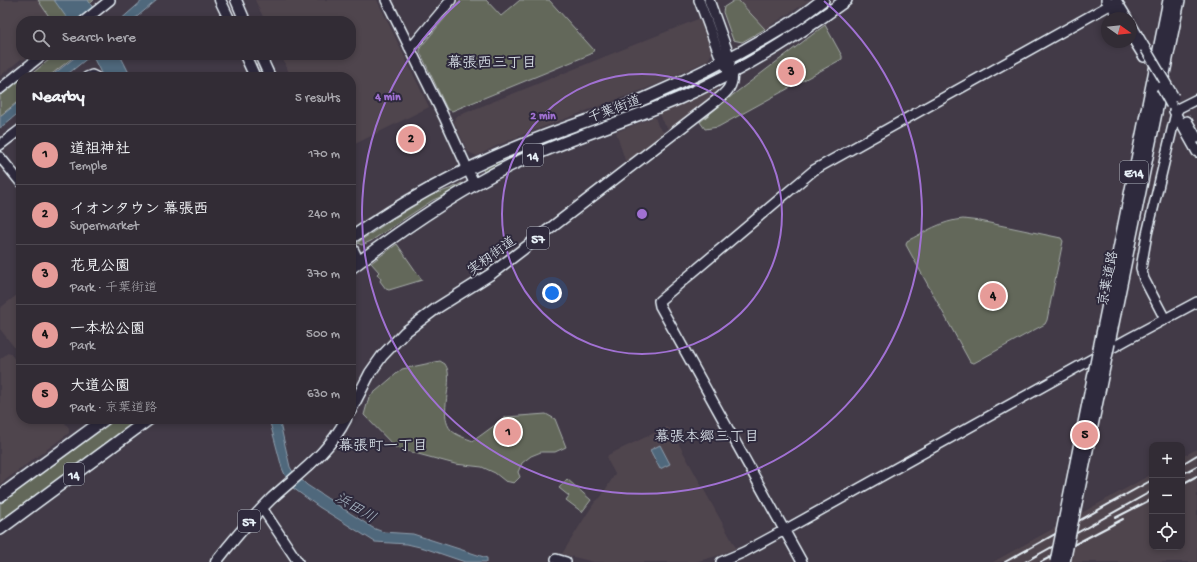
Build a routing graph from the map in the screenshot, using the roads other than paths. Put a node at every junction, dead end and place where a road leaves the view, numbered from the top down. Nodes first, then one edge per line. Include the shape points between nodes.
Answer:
1 (110, 0) edge
2 (220, 0) edge
3 (236, 0) edge
4 (386, 0) edge
5 (451, 0) edge
6 (699, 0) edge
7 (709, 0) edge
8 (823, 0) edge
9 (846, 0) edge
10 (1169, 0) edge
11 (1179, 0) edge
12 (1113, 2) edge
13 (1117, 12) edge
14 (1122, 12) edge
15 (91, 16) edge
16 (228, 16) edge
17 (243, 16) edge
18 (1137, 36) edge
19 (1137, 43) edge
20 (409, 47) junction
21 (1145, 52) junction
22 (36, 60) edge
23 (247, 60) edge
24 (262, 60) edge
25 (726, 60) junction
26 (21, 72) edge
27 (253, 72) edge
28 (268, 72) edge
29 (732, 73) junction
30 (16, 76) edge
31 (0, 89) edge
32 (1197, 99) edge
33 (1175, 106) junction
34 (16, 133) edge
35 (1197, 138) edge
36 (0, 145) edge
37 (1197, 152) edge
38 (0, 157) edge
39 (468, 169) junction
40 (16, 177) edge
41 (476, 185) junction
42 (356, 235) edge
43 (356, 261) edge
44 (1197, 302) edge
45 (1166, 319) junction
46 (1105, 343) junction
47 (356, 400) edge
48 (98, 424) edge
49 (142, 424) edge
50 (343, 424) edge
51 (0, 496) edge
52 (262, 508) junction
53 (0, 529) edge
54 (784, 530) junction
55 (556, 559) dead end
56 (216, 562) edge
57 (298, 562) edge
58 (566, 562) edge
59 (721, 562) edge
60 (802, 562) edge
61 (1056, 562) edge
62 (1064, 562) edge

1 - 15 street
2 - 16 main road
3 - 17 main road
4 - 20 street
5 - 20 street
6 - 25 street
7 - 25 street
8 - 25 highway, 千葉街道 / 14 via 782,29
9 - 29 highway, 千葉街道 / 14 via 790,39
10 - 46 highway, 京葉道路 / E14
11 - 46 highway, 京葉道路 / E14
12 - 13 street
12 - 14 street
12 - 54 street via 814,170 659,301
18 - 21 street
19 - 21 street
20 - 39 street
21 - 33 street, bridge
22 - 26 street
23 - 27 main road
24 - 28 main road
25 - 29 street
25 - 39 highway, 千葉街道 / 14 via 644,99 528,142
29 - 41 highway, 千葉街道 / 14 via 676,99 545,150
29 - 47 main road, 実籾街道 / 57 via 729,89 717,100 491,274 437,308 405,332 382,356
30 - 31 street
32 - 33 street
33 - 35 street
33 - 37 street
33 - 45 street via 1141,268 1144,279
34 - 36 street
38 - 40 street
39 - 41 street
39 - 42 highway, 千葉街道 / 14
41 - 43 highway, 千葉街道 / 14
44 - 45 street
45 - 54 street
46 - 61 highway, 京葉道路 / E14, bridge
46 - 62 highway, 京葉道路 / E14, bridge
48 - 51 highway, 14
49 - 53 highway, 14
50 - 52 main road, 57 via 326,450
52 - 56 main road, 57 via 232,540
52 - 57 street
54 - 59 street
54 - 60 street
55 - 58 street

